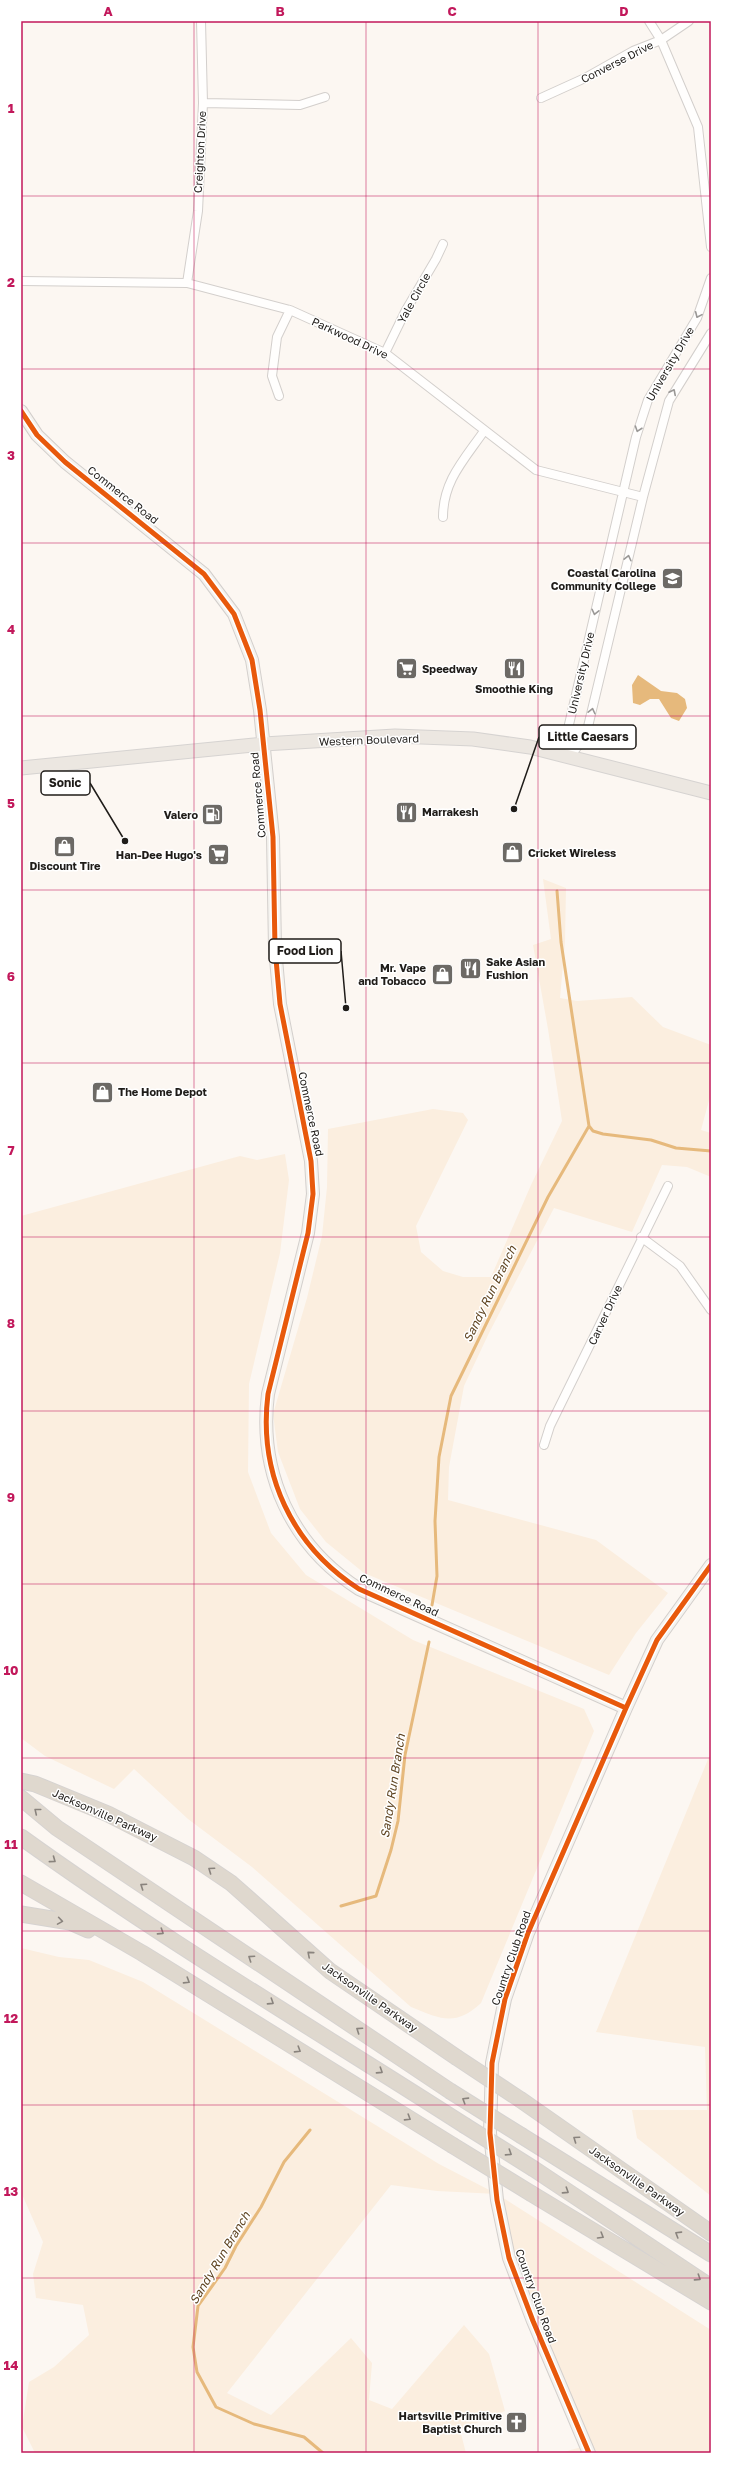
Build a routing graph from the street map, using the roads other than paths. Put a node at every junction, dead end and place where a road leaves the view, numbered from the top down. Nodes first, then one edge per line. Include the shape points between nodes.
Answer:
1 (201, 21) edge
2 (649, 21) edge
3 (689, 21) edge
4 (661, 40) junction
5 (325, 97) dead end
6 (541, 98) dead end
7 (203, 103) junction
8 (443, 244) dead end
9 (711, 247) edge
10 (711, 278) edge
11 (21, 281) edge
12 (187, 283) junction
13 (290, 310) junction
14 (711, 333) edge
15 (386, 353) junction
16 (279, 396) dead end
17 (21, 411) edge
18 (484, 431) junction
19 (624, 493) junction
20 (643, 497) junction
21 (443, 517) dead end
22 (264, 744) junction
23 (569, 758) junction
24 (21, 768) edge
25 (711, 793) edge
26 (668, 1186) dead end
27 (641, 1237) junction
28 (711, 1310) edge
29 (544, 1445) dead end
30 (711, 1565) edge
31 (626, 1708) junction
32 (28, 1782) edge
33 (21, 1798) edge
34 (21, 1837) edge
35 (21, 1883) edge
36 (21, 1914) edge
37 (142, 1953) junction
38 (711, 2233) edge
39 (711, 2254) edge
40 (711, 2287) edge
41 (711, 2302) edge
42 (589, 2453) edge

1 - 7 street, Creighton Drive
2 - 4 street
3 - 4 street, Converse Drive
4 - 6 street, Converse Drive
4 - 9 street via 698,127
5 - 7 street via 300,105
7 - 12 street, Creighton Drive via 198,212
8 - 15 street, Yale Circle via 406,310
10 -> 19 street, University Drive via 697,318 648,400 636,436
11 - 12 street, Parkwood Drive
12 - 13 street, Parkwood Drive
13 - 15 street, Parkwood Drive
13 - 16 street via 277,338 272,376
20 -> 14 street, University Drive via 669,400
15 - 18 street, Parkwood Drive
17 - 22 street, Commerce Road via 37,435 54,452 193,564 219,593 234,614 248,646 256,678
18 - 19 street, Parkwood Drive via 536,470
18 - 21 street via 449,481 443,502
19 - 20 street, Parkwood Drive
19 -> 23 street, University Drive via 567,733
23 -> 20 street, University Drive via 586,735
22 - 23 main road, Western Boulevard via 396,736 478,739 530,747
22 - 24 main road, Western Boulevard
22 - 31 street, Commerce Road via 273,837 275,948 280,1004 311,1161 313,1194 308,1233 268,1394 266,1440 274,1483 291,1521 302,1537 316,1554 344,1579 376,1597
23 - 25 main road, Western Boulevard
26 - 27 street, Carver Drive
27 - 28 street via 680,1266
27 - 29 street, Carver Drive via 550,1426
30 - 31 street, Country Club Road via 658,1640
31 - 42 street, Country Club Road via 528,1933 505,1999 492,2062 490,2133 497,2200 510,2258 533,2321
38 -> 32 highway, Jacksonville Parkway, bridge via 330,1971 231,1883 194,1858 108,1814
39 -> 33 highway, bridge via 450,2091 57,1828
34 -> 40 highway, bridge via 134,1914 534,2170
35 - 37 highway
36 -> 37 highway via 70,1922
37 -> 41 highway, bridge

